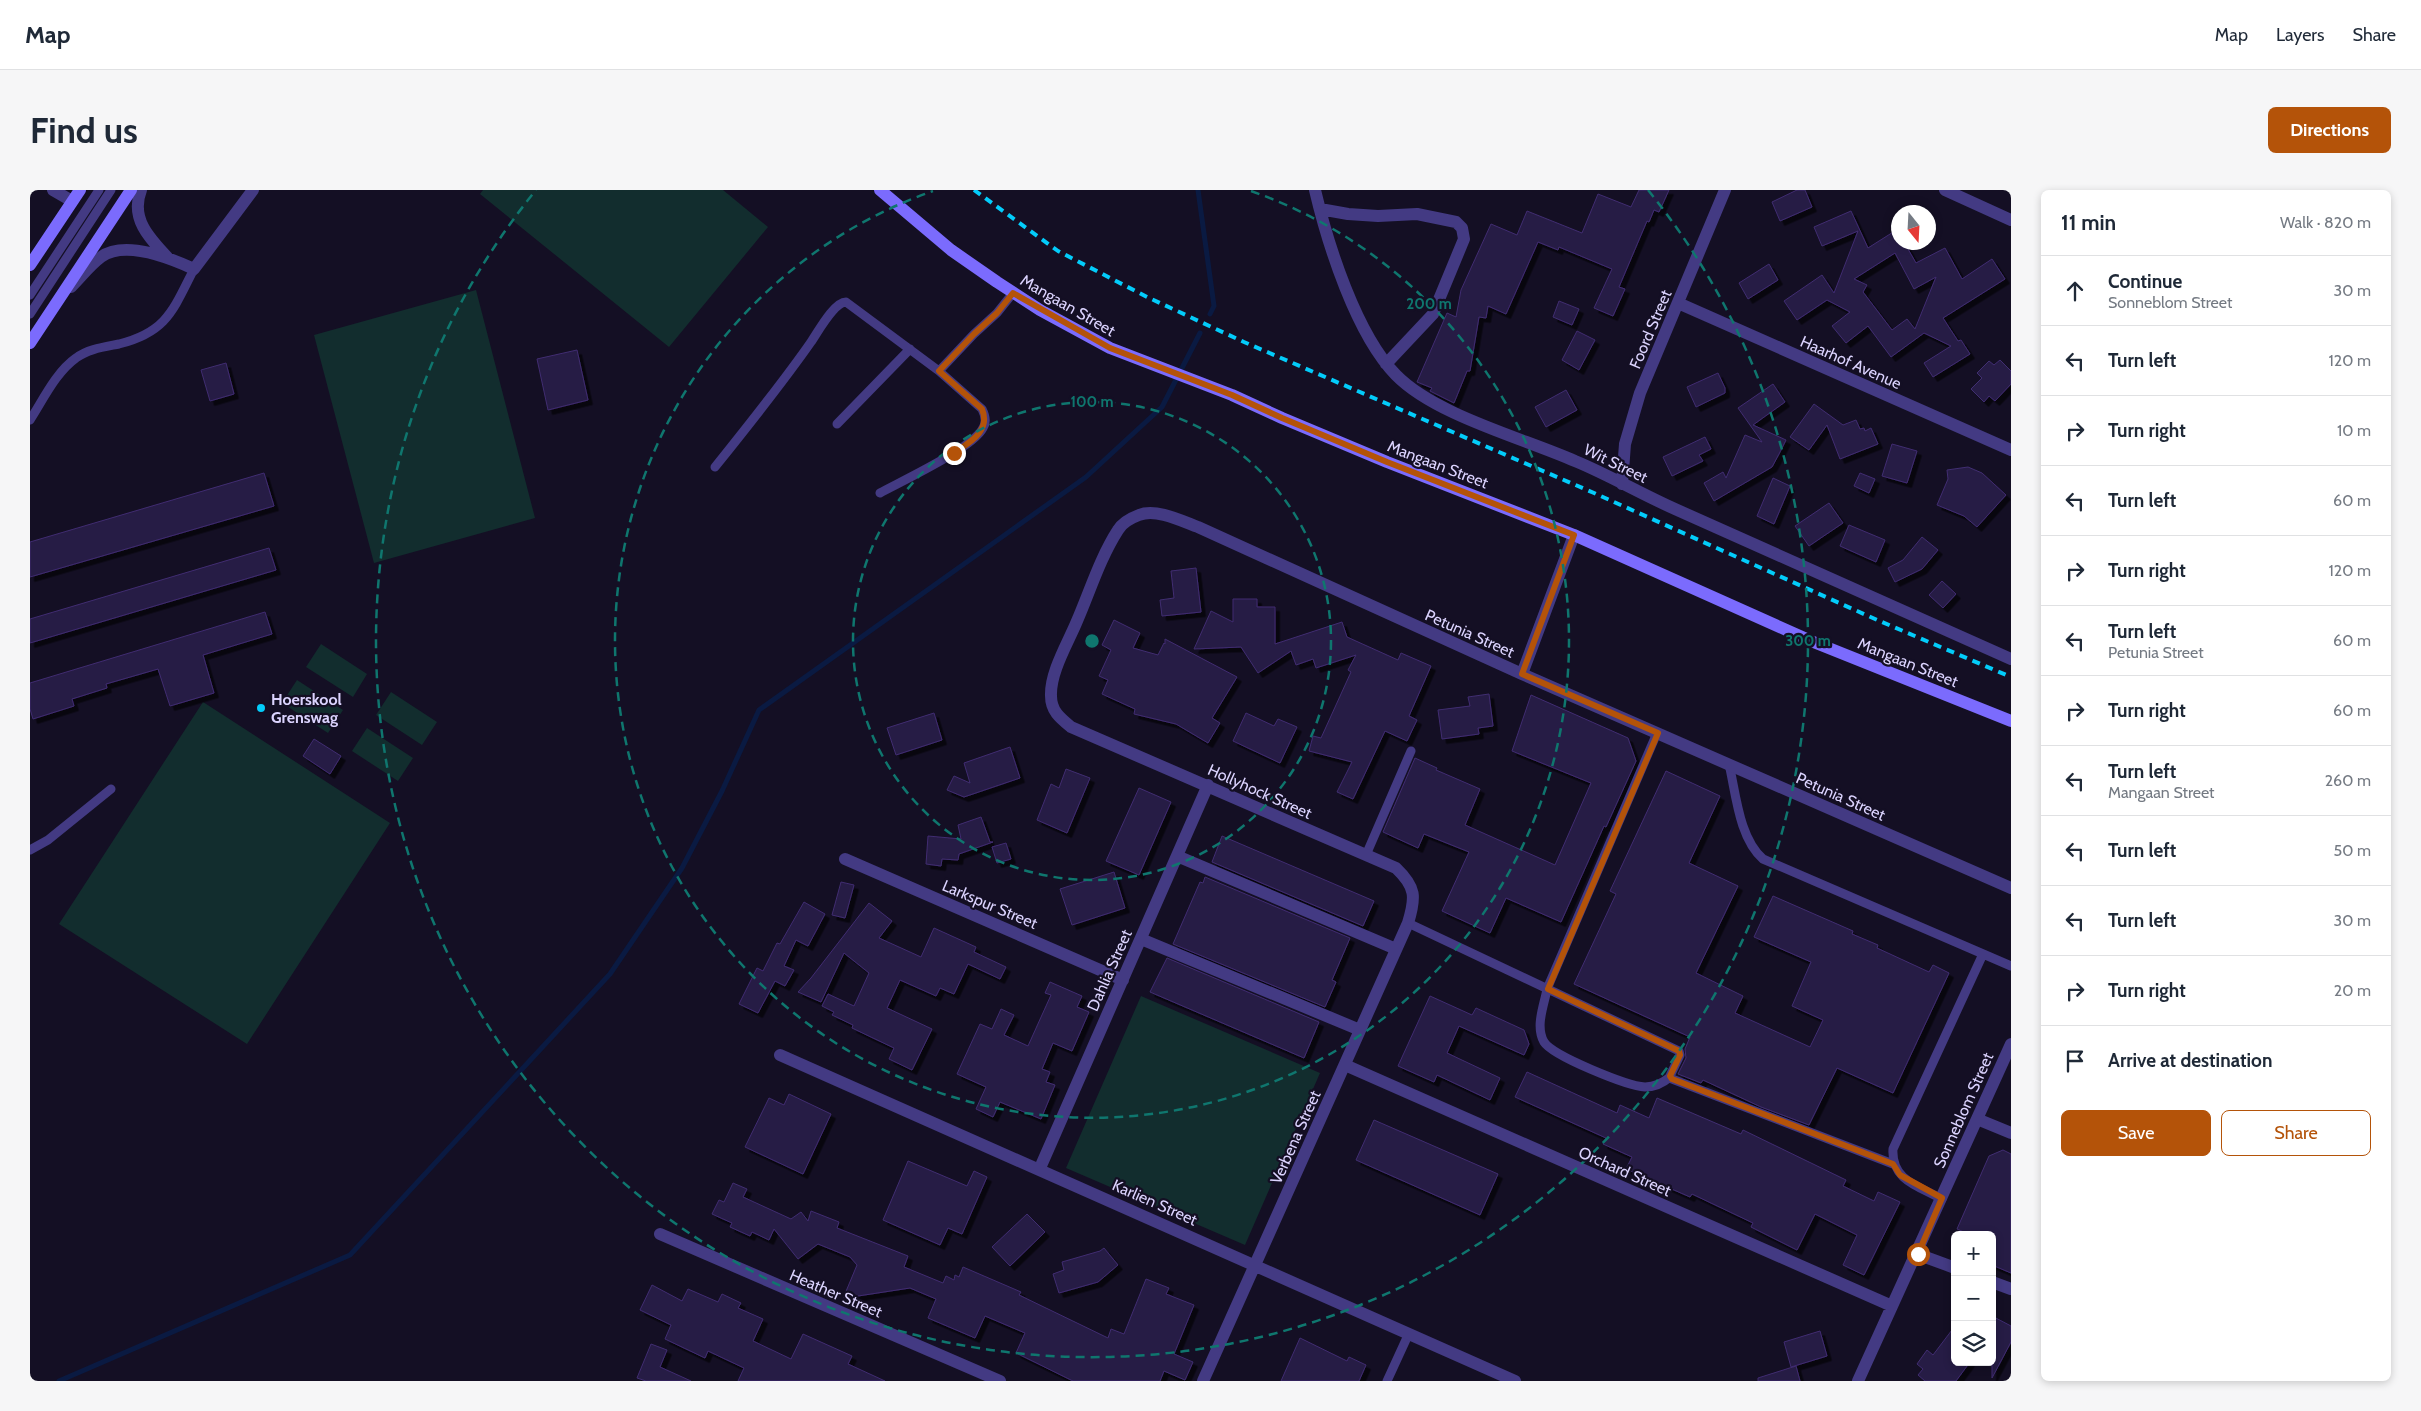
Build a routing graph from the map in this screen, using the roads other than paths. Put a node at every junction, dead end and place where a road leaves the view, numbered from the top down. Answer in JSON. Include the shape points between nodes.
{"nodes":[{"id":1,"x":54,"y":190,"type":"edge"},
{"id":2,"x":80,"y":190,"type":"edge"},
{"id":3,"x":99,"y":190,"type":"edge"},
{"id":4,"x":111,"y":190,"type":"edge"},
{"id":5,"x":131,"y":190,"type":"edge"},
{"id":6,"x":141,"y":190,"type":"edge"},
{"id":7,"x":253,"y":190,"type":"edge"},
{"id":8,"x":880,"y":190,"type":"edge"},
{"id":9,"x":1315,"y":190,"type":"edge"},
{"id":10,"x":1726,"y":190,"type":"edge"},
{"id":11,"x":1945,"y":190,"type":"edge"},
{"id":12,"x":72,"y":201,"type":"junction"},
{"id":13,"x":1320,"y":209,"type":"junction"},
{"id":14,"x":2011,"y":220,"type":"edge"},
{"id":15,"x":167,"y":257,"type":"junction"},
{"id":16,"x":30,"y":265,"type":"edge"},
{"id":17,"x":194,"y":269,"type":"junction"},
{"id":18,"x":1013,"y":293,"type":"junction"},
{"id":19,"x":63,"y":294,"type":"junction"},
{"id":20,"x":30,"y":295,"type":"edge"},
{"id":21,"x":1678,"y":303,"type":"junction"},
{"id":22,"x":30,"y":314,"type":"edge"},
{"id":23,"x":30,"y":343,"type":"edge"},
{"id":24,"x":910,"y":349,"type":"junction"},
{"id":25,"x":1386,"y":364,"type":"junction"},
{"id":26,"x":939,"y":371,"type":"junction"},
{"id":27,"x":30,"y":420,"type":"edge"},
{"id":28,"x":837,"y":424,"type":"dead end"},
{"id":29,"x":2011,"y":450,"type":"edge"},
{"id":30,"x":715,"y":467,"type":"dead end"},
{"id":31,"x":1622,"y":484,"type":"junction"},
{"id":32,"x":880,"y":493,"type":"dead end"},
{"id":33,"x":1574,"y":535,"type":"junction"},
{"id":34,"x":2011,"y":659,"type":"edge"},
{"id":35,"x":1522,"y":674,"type":"junction"},
{"id":36,"x":2011,"y":721,"type":"edge"},
{"id":37,"x":1071,"y":727,"type":"joint"},
{"id":38,"x":1658,"y":733,"type":"junction"},
{"id":39,"x":1411,"y":751,"type":"dead end"},
{"id":40,"x":1728,"y":764,"type":"junction"},
{"id":41,"x":1208,"y":785,"type":"junction"},
{"id":42,"x":111,"y":789,"type":"dead end"},
{"id":43,"x":30,"y":850,"type":"edge"},
{"id":44,"x":1366,"y":855,"type":"junction"},
{"id":45,"x":1177,"y":856,"type":"junction"},
{"id":46,"x":845,"y":859,"type":"dead end"},
{"id":47,"x":2011,"y":888,"type":"edge"},
{"id":48,"x":1414,"y":905,"type":"joint"},
{"id":49,"x":1408,"y":923,"type":"junction"},
{"id":50,"x":1141,"y":939,"type":"junction"},
{"id":51,"x":1396,"y":949,"type":"junction"},
{"id":52,"x":1982,"y":954,"type":"junction"},
{"id":53,"x":2011,"y":966,"type":"edge"},
{"id":54,"x":1123,"y":980,"type":"junction"},
{"id":55,"x":1548,"y":989,"type":"junction"},
{"id":56,"x":1360,"y":1030,"type":"junction"},
{"id":57,"x":2011,"y":1044,"type":"edge"},
{"id":58,"x":780,"y":1055,"type":"dead end"},
{"id":59,"x":1345,"y":1065,"type":"junction"},
{"id":60,"x":1670,"y":1077,"type":"junction"},
{"id":61,"x":1977,"y":1119,"type":"junction"},
{"id":62,"x":2011,"y":1133,"type":"edge"},
{"id":63,"x":1893,"y":1164,"type":"junction"},
{"id":64,"x":1040,"y":1168,"type":"junction"},
{"id":65,"x":1942,"y":1198,"type":"junction"},
{"id":66,"x":660,"y":1234,"type":"dead end"},
{"id":67,"x":1918,"y":1254,"type":"junction"},
{"id":68,"x":1254,"y":1264,"type":"junction"},
{"id":69,"x":1951,"y":1266,"type":"edge"},
{"id":70,"x":1996,"y":1283,"type":"edge"},
{"id":71,"x":2011,"y":1289,"type":"edge"},
{"id":72,"x":1892,"y":1306,"type":"junction"},
{"id":73,"x":1409,"y":1334,"type":"junction"},
{"id":74,"x":1000,"y":1381,"type":"edge"},
{"id":75,"x":1203,"y":1381,"type":"edge"},
{"id":76,"x":1387,"y":1381,"type":"edge"},
{"id":77,"x":1515,"y":1381,"type":"edge"},
{"id":78,"x":1858,"y":1381,"type":"edge"}],
"edges":[{"from":1,"to":12,"type":"street"},
{"from":2,"to":12,"type":"street"},
{"from":3,"to":20,"type":"lane"},
{"from":4,"to":22,"type":"lane"},
{"from":5,"to":19,"type":"street"},
{"from":6,"to":15,"type":"street","via":[[137,211],[142,226]]},
{"from":7,"to":17,"type":"street"},
{"from":8,"to":18,"type":"street","name":"Mangaan Street","via":[[951,250]]},
{"from":9,"to":13,"type":"street","name":"Wit Street"},
{"from":10,"to":21,"type":"street","name":"Foord Street"},
{"from":11,"to":14,"type":"street"},
{"from":12,"to":16,"type":"street"},
{"from":13,"to":25,"type":"street","name":"Wit Street","via":[[1351,303]]},
{"from":13,"to":25,"type":"street","via":[[1378,216],[1417,214],[1456,222],[1462,228],[1464,239],[1433,314]]},
{"from":15,"to":17,"type":"street"},
{"from":15,"to":19,"type":"street","via":[[129,250],[114,251],[98,260]]},
{"from":17,"to":27,"type":"lane","via":[[162,326],[148,334],[88,351],[76,358],[64,368]]},
{"from":18,"to":26,"type":"lane"},
{"from":18,"to":33,"type":"street","name":"Mangaan Street","via":[[1110,348]]},
{"from":19,"to":23,"type":"street"},
{"from":21,"to":29,"type":"street","name":"Haarhof Avenue"},
{"from":21,"to":31,"type":"street","name":"Foord Street","via":[[1640,393],[1625,444]]},
{"from":24,"to":26,"type":"lane"},
{"from":24,"to":28,"type":"lane"},
{"from":24,"to":30,"type":"lane","via":[[850,303],[842,302]]},
{"from":25,"to":31,"type":"street","name":"Wit Street","via":[[1407,385],[1452,411],[1574,460]]},
{"from":26,"to":32,"type":"lane","via":[[982,409],[984,428],[954,453]]},
{"from":31,"to":34,"type":"street","name":"Wit Street"},
{"from":33,"to":35,"type":"street"},
{"from":33,"to":36,"type":"street","name":"Mangaan Street","via":[[1812,641]]},
{"from":35,"to":37,"type":"street","name":"Petunia Street","via":[[1198,527],[1173,518],[1141,514],[1119,528],[1106,551],[1056,672],[1051,688],[1053,708]]},
{"from":35,"to":38,"type":"street","name":"Petunia Street"},
{"from":37,"to":41,"type":"street","name":"Hollyhock Street"},
{"from":38,"to":40,"type":"street","name":"Petunia Street"},
{"from":38,"to":55,"type":"lane"},
{"from":39,"to":44,"type":"lane"},
{"from":40,"to":47,"type":"street","name":"Petunia Street"},
{"from":40,"to":52,"type":"lane","via":[[1746,832],[1756,853],[1764,859]]},
{"from":41,"to":44,"type":"street","name":"Hollyhock Street"},
{"from":41,"to":45,"type":"street","name":"Dahlia Street"},
{"from":42,"to":43,"type":"lane","via":[[48,840]]},
{"from":44,"to":48,"type":"street","name":"Hollyhock Street","via":[[1396,868],[1408,879]]},
{"from":45,"to":50,"type":"street","name":"Dahlia Street"},
{"from":45,"to":51,"type":"street"},
{"from":46,"to":54,"type":"street","name":"Larkspur Street"},
{"from":48,"to":49,"type":"street","name":"Verbena Street"},
{"from":49,"to":51,"type":"street","name":"Verbena Street"},
{"from":49,"to":55,"type":"lane"},
{"from":50,"to":54,"type":"street","name":"Dahlia Street"},
{"from":50,"to":56,"type":"street"},
{"from":51,"to":56,"type":"street","name":"Verbena Street"},
{"from":52,"to":53,"type":"lane"},
{"from":52,"to":63,"type":"lane","via":[[1892,1149]]},
{"from":54,"to":64,"type":"street","name":"Dahlia Street"},
{"from":55,"to":60,"type":"lane","via":[[1679,1051]]},
{"from":55,"to":60,"type":"lane","via":[[1539,1028],[1544,1042],[1556,1054],[1625,1083],[1645,1087],[1662,1083]]},
{"from":56,"to":59,"type":"street","name":"Verbena Street"},
{"from":57,"to":61,"type":"street","name":"Sonneblom Street"},
{"from":58,"to":64,"type":"street","name":"Karlien Street"},
{"from":59,"to":68,"type":"street","name":"Verbena Street"},
{"from":59,"to":72,"type":"street","name":"Orchard Street"},
{"from":60,"to":63,"type":"lane"},
{"from":61,"to":62,"type":"street"},
{"from":61,"to":65,"type":"street","name":"Sonneblom Street"},
{"from":63,"to":65,"type":"lane","via":[[1900,1175]]},
{"from":64,"to":68,"type":"street","name":"Karlien Street"},
{"from":65,"to":67,"type":"street","name":"Sonneblom Street"},
{"from":66,"to":74,"type":"street","name":"Heather Street"},
{"from":67,"to":69,"type":"street"},
{"from":67,"to":72,"type":"street","name":"Sonneblom Street"},
{"from":68,"to":73,"type":"street","name":"Karlien Street"},
{"from":68,"to":75,"type":"street","name":"Verbena Street"},
{"from":70,"to":71,"type":"street"},
{"from":72,"to":78,"type":"street","name":"Sonneblom Street"},
{"from":73,"to":76,"type":"lane"},
{"from":73,"to":77,"type":"street","name":"Karlien Street"}]}
